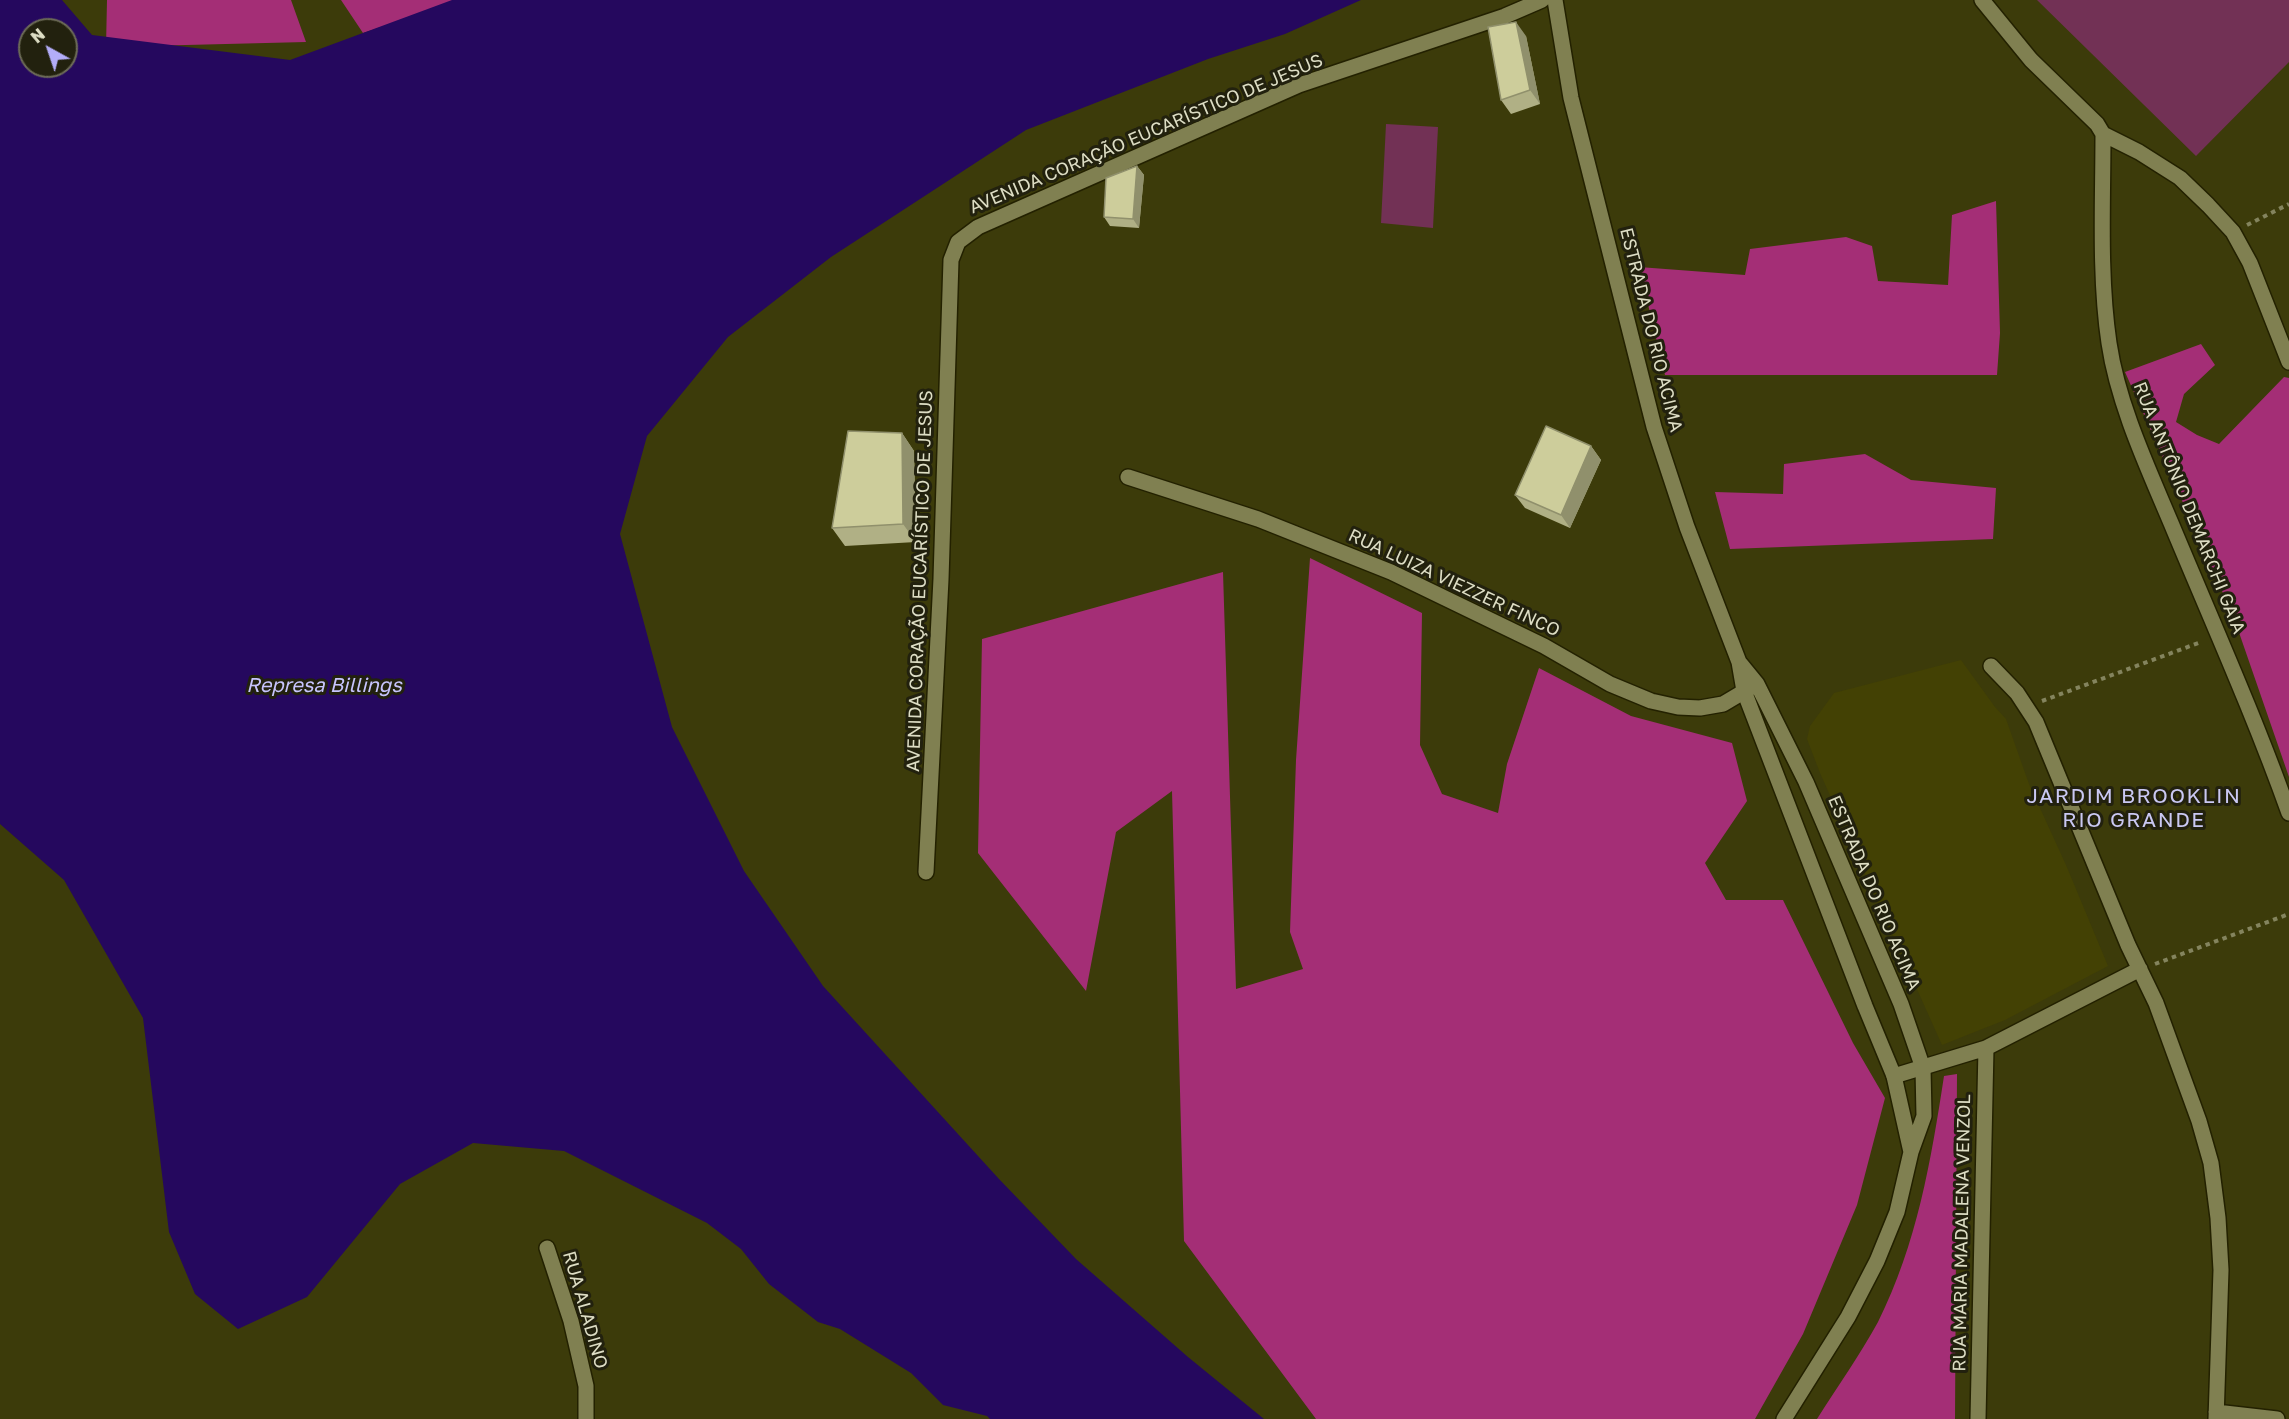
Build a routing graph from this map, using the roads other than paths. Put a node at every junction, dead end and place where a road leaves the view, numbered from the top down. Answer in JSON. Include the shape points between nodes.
{"nodes":[{"id":1,"x":1542,"y":0,"type":"edge"},
{"id":2,"x":1555,"y":0,"type":"edge"},
{"id":3,"x":1982,"y":0,"type":"edge"},
{"id":4,"x":2103,"y":134,"type":"junction"},
{"id":5,"x":2289,"y":362,"type":"edge"},
{"id":6,"x":1128,"y":477,"type":"dead end"},
{"id":7,"x":1991,"y":666,"type":"dead end"},
{"id":8,"x":1750,"y":688,"type":"junction"},
{"id":9,"x":2289,"y":813,"type":"edge"},
{"id":10,"x":926,"y":872,"type":"dead end"},
{"id":11,"x":2140,"y":969,"type":"junction"},
{"id":12,"x":1986,"y":1048,"type":"junction"},
{"id":13,"x":1923,"y":1068,"type":"junction"},
{"id":14,"x":1894,"y":1076,"type":"junction"},
{"id":15,"x":1911,"y":1152,"type":"junction"},
{"id":16,"x":547,"y":1248,"type":"dead end"},
{"id":17,"x":2216,"y":1416,"type":"edge"},
{"id":18,"x":586,"y":1419,"type":"edge"},
{"id":19,"x":1784,"y":1419,"type":"edge"},
{"id":20,"x":1978,"y":1419,"type":"edge"},
{"id":21,"x":2277,"y":1419,"type":"edge"}],
"edges":[{"from":1,"to":10,"type":"street","name":"AVENIDA CORAÇÃO EUCARÍSTICO DE JESUS","via":[[1299,85],[978,226],[958,242],[951,260],[941,579]]},
{"from":2,"to":8,"type":"street","name":"ESTRADA DO RIO ACIMA","via":[[1571,98],[1654,427],[1687,527]]},
{"from":3,"to":4,"type":"street","via":[[2031,60]]},
{"from":4,"to":5,"type":"street","via":[[2180,178],[2233,232],[2250,263]]},
{"from":4,"to":9,"type":"street","name":"RUA ANTÔNIO DEMARCHI GAIA","via":[[2104,298],[2118,382],[2161,499]]},
{"from":6,"to":8,"type":"street","name":"RUA LUIZA VIEZZER FINCO","via":[[1258,519],[1391,572],[1640,697],[1677,707],[1700,708],[1723,704]]},
{"from":7,"to":11,"type":"street","via":[[2027,706]]},
{"from":8,"to":13,"type":"street","name":"ESTRADA DO RIO ACIMA","via":[[1806,782]]},
{"from":8,"to":14,"type":"street","name":"ESTRADA DO RIO ACIMA"},
{"from":11,"to":12,"type":"street"},
{"from":11,"to":17,"type":"street","via":[[2175,1054],[2211,1163],[2221,1270]]},
{"from":12,"to":13,"type":"street"},
{"from":12,"to":20,"type":"street","name":"RUA MARIA MADALENA VENZOL"},
{"from":13,"to":14,"type":"street"},
{"from":13,"to":15,"type":"street","name":"ESTRADA DO RIO ACIMA","via":[[1924,1116]]},
{"from":14,"to":15,"type":"street","name":"ESTRADA DO RIO ACIMA"},
{"from":15,"to":19,"type":"street","name":"ESTRADA DO RIO ACIMA","via":[[1897,1212],[1877,1261],[1848,1317]]},
{"from":16,"to":18,"type":"street","name":"RUA ALADINO","via":[[572,1321],[586,1386]]},
{"from":17,"to":21,"type":"street"}]}
